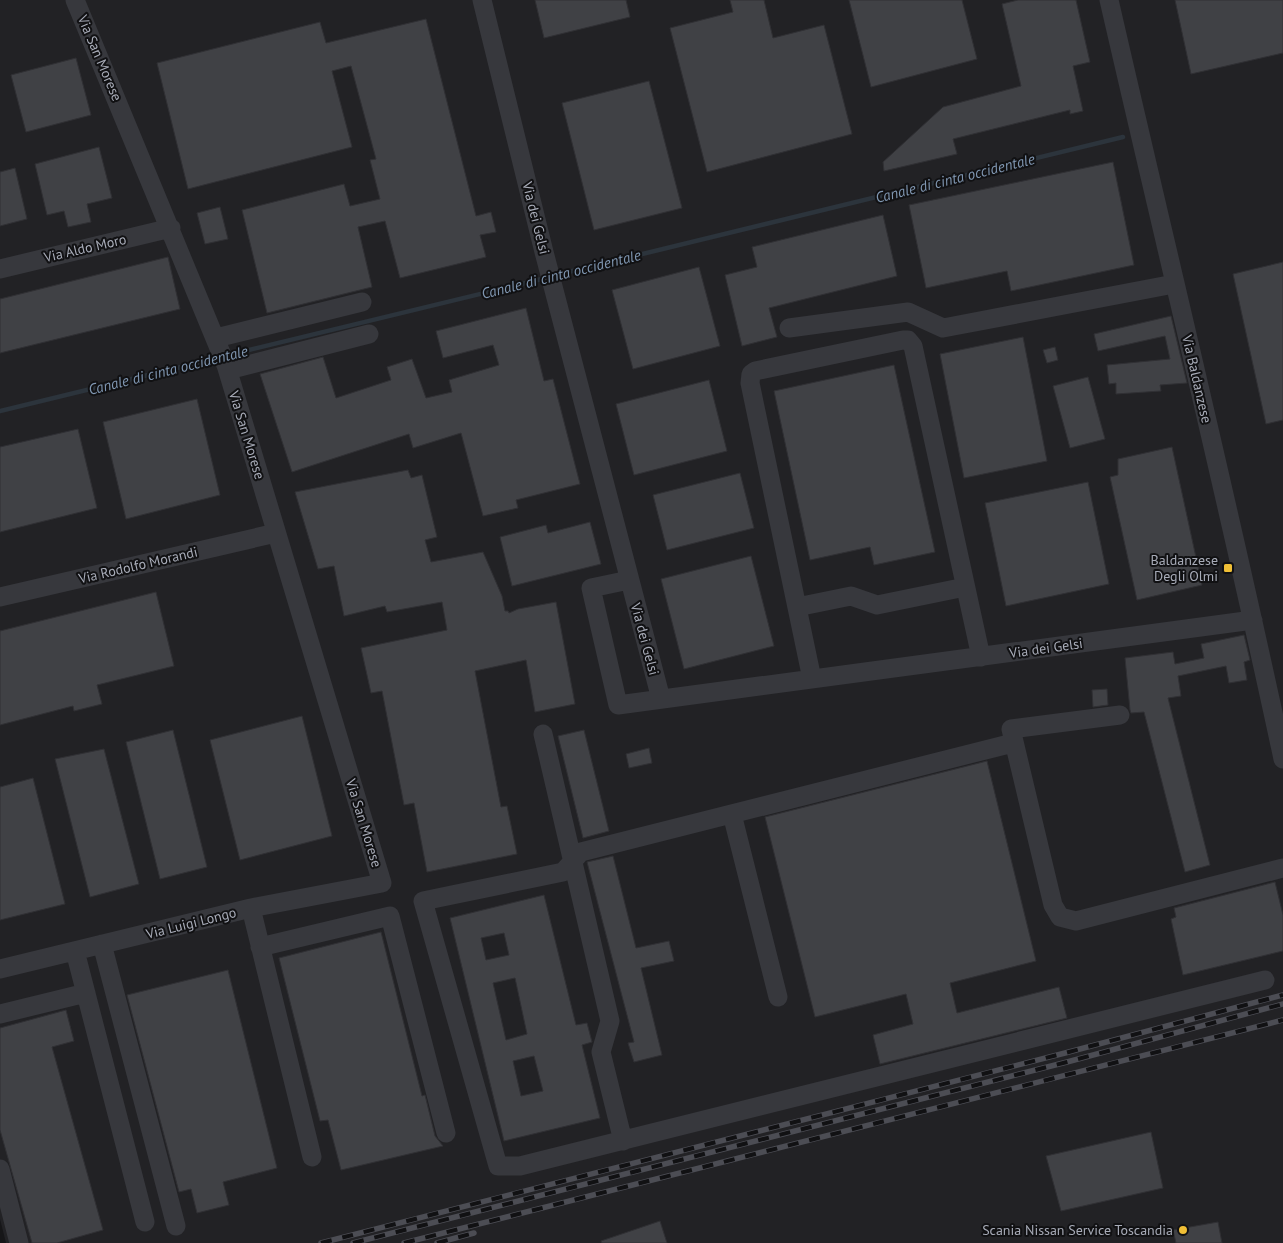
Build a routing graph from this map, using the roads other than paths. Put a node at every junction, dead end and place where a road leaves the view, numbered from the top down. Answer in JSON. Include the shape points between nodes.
{"nodes":[{"id":1,"x":75,"y":0,"type":"edge"},
{"id":2,"x":482,"y":0,"type":"edge"},
{"id":3,"x":1109,"y":0,"type":"edge"},
{"id":4,"x":171,"y":228,"type":"junction"},
{"id":5,"x":0,"y":269,"type":"edge"},
{"id":6,"x":1174,"y":284,"type":"junction"},
{"id":7,"x":362,"y":302,"type":"dead end"},
{"id":8,"x":789,"y":328,"type":"dead end"},
{"id":9,"x":368,"y":334,"type":"dead end"},
{"id":10,"x":216,"y":339,"type":"junction"},
{"id":11,"x":227,"y":368,"type":"junction"},
{"id":12,"x":276,"y":533,"type":"junction"},
{"id":13,"x":629,"y":580,"type":"junction"},
{"id":14,"x":965,"y":587,"type":"junction"},
{"id":15,"x":0,"y":597,"type":"edge"},
{"id":16,"x":796,"y":607,"type":"junction"},
{"id":17,"x":1253,"y":620,"type":"junction"},
{"id":18,"x":981,"y":657,"type":"junction"},
{"id":19,"x":812,"y":679,"type":"junction"},
{"id":20,"x":661,"y":699,"type":"junction"},
{"id":21,"x":1120,"y":715,"type":"dead end"},
{"id":22,"x":543,"y":734,"type":"dead end"},
{"id":23,"x":1013,"y":743,"type":"junction"},
{"id":24,"x":1283,"y":759,"type":"edge"},
{"id":25,"x":732,"y":814,"type":"junction"},
{"id":26,"x":573,"y":862,"type":"junction"},
{"id":27,"x":1283,"y":868,"type":"edge"},
{"id":28,"x":382,"y":883,"type":"joint"},
{"id":29,"x":251,"y":908,"type":"junction"},
{"id":30,"x":102,"y":944,"type":"junction"},
{"id":31,"x":260,"y":947,"type":"junction"},
{"id":32,"x":75,"y":951,"type":"junction"},
{"id":33,"x":0,"y":969,"type":"edge"},
{"id":34,"x":1265,"y":980,"type":"dead end"},
{"id":35,"x":86,"y":993,"type":"junction"},
{"id":36,"x":778,"y":997,"type":"dead end"},
{"id":37,"x":0,"y":1014,"type":"edge"},
{"id":38,"x":446,"y":1133,"type":"dead end"},
{"id":39,"x":623,"y":1141,"type":"junction"},
{"id":40,"x":312,"y":1156,"type":"dead end"},
{"id":41,"x":0,"y":1169,"type":"edge"},
{"id":42,"x":145,"y":1222,"type":"dead end"},
{"id":43,"x":176,"y":1226,"type":"dead end"},
{"id":44,"x":19,"y":1243,"type":"edge"}],
"edges":[{"from":1,"to":4,"type":"street","name":"Via San Morese"},
{"from":2,"to":13,"type":"street","name":"Via dei Gelsi"},
{"from":3,"to":6,"type":"street","name":"Via Baldanzese"},
{"from":4,"to":5,"type":"street","name":"Via Aldo Moro"},
{"from":4,"to":10,"type":"street","name":"Via San Morese"},
{"from":6,"to":8,"type":"street","via":[[943,328],[908,312]]},
{"from":6,"to":17,"type":"street","name":"Via Baldanzese"},
{"from":7,"to":10,"type":"street"},
{"from":9,"to":11,"type":"street"},
{"from":10,"to":11,"type":"street","name":"Via San Morese"},
{"from":11,"to":12,"type":"street","name":"Via San Morese"},
{"from":12,"to":15,"type":"street","name":"Via Rodolfo Morandi"},
{"from":12,"to":28,"type":"street","name":"Via San Morese"},
{"from":13,"to":20,"type":"street","name":"Via dei Gelsi"},
{"from":13,"to":20,"type":"street","via":[[591,588],[618,705]]},
{"from":14,"to":16,"type":"street","via":[[877,604],[851,596]]},
{"from":14,"to":16,"type":"street","via":[[913,346],[908,340],[903,340],[752,374],[750,384]]},
{"from":14,"to":18,"type":"street"},
{"from":16,"to":19,"type":"street"},
{"from":17,"to":18,"type":"street","name":"Via dei Gelsi"},
{"from":17,"to":24,"type":"street","name":"Via Baldanzese"},
{"from":18,"to":19,"type":"street","name":"Via dei Gelsi"},
{"from":19,"to":20,"type":"street","name":"Via dei Gelsi"},
{"from":21,"to":23,"type":"street","via":[[1011,729]]},
{"from":22,"to":26,"type":"street"},
{"from":23,"to":25,"type":"street"},
{"from":23,"to":27,"type":"street","via":[[1053,905],[1060,917],[1076,921]]},
{"from":25,"to":26,"type":"street","via":[[581,852]]},
{"from":25,"to":36,"type":"street"},
{"from":26,"to":39,"type":"street","via":[[610,1020],[601,1052]]},
{"from":26,"to":39,"type":"street","via":[[563,872],[424,901],[498,1166],[520,1166]]},
{"from":28,"to":29,"type":"street","name":"Via Luigi Longo"},
{"from":29,"to":30,"type":"street","name":"Via Luigi Longo"},
{"from":29,"to":31,"type":"street"},
{"from":30,"to":32,"type":"street","name":"Via Luigi Longo"},
{"from":30,"to":43,"type":"street"},
{"from":31,"to":38,"type":"street","via":[[390,916]]},
{"from":31,"to":40,"type":"street"},
{"from":32,"to":33,"type":"street","name":"Via Luigi Longo"},
{"from":32,"to":35,"type":"street"},
{"from":34,"to":39,"type":"street"},
{"from":35,"to":37,"type":"street"},
{"from":35,"to":42,"type":"street"},
{"from":41,"to":44,"type":"street"}]}
